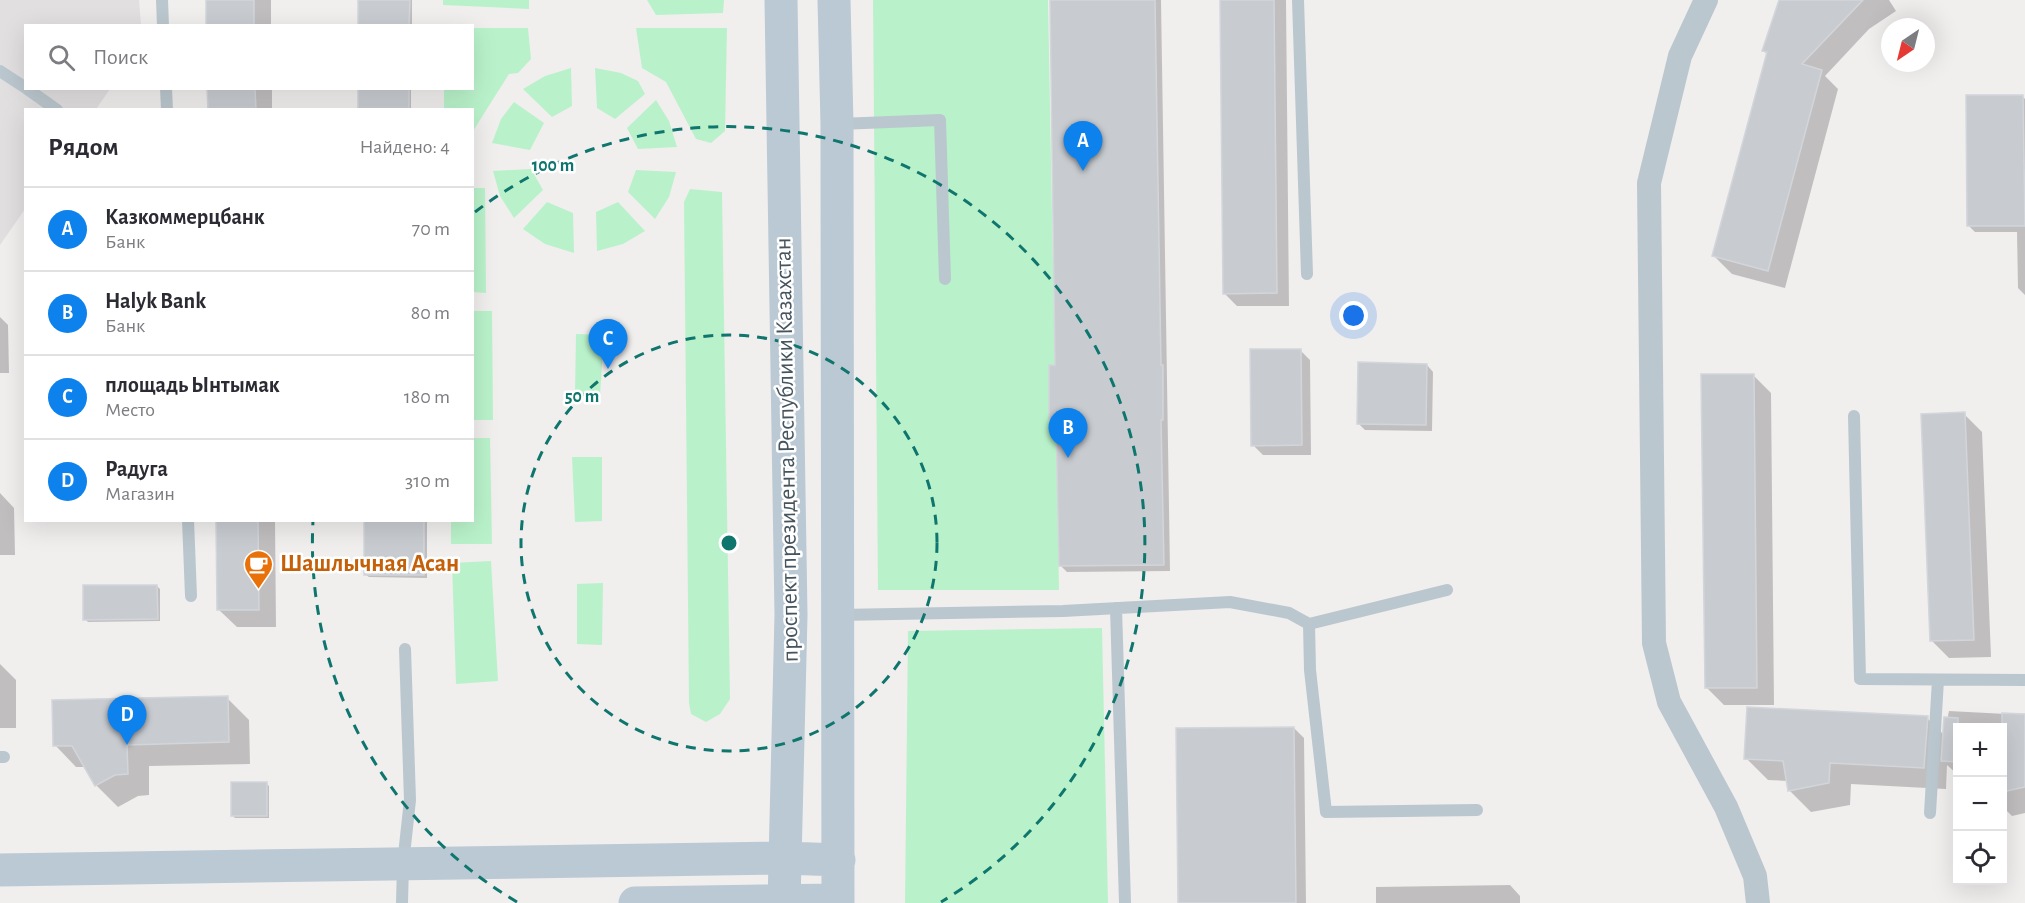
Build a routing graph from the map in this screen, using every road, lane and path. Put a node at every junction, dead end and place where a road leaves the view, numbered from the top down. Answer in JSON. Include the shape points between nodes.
{"nodes":[{"id":1,"x":162,"y":0,"type":"edge"},
{"id":2,"x":781,"y":0,"type":"edge"},
{"id":3,"x":834,"y":0,"type":"edge"},
{"id":4,"x":1298,"y":0,"type":"edge"},
{"id":5,"x":1706,"y":0,"type":"edge"},
{"id":6,"x":163,"y":24,"type":"edge"},
{"id":7,"x":0,"y":71,"type":"edge"},
{"id":8,"x":24,"y":87,"type":"edge"},
{"id":9,"x":29,"y":90,"type":"edge"},
{"id":10,"x":166,"y":90,"type":"edge"},
{"id":11,"x":54,"y":108,"type":"edge"},
{"id":12,"x":167,"y":108,"type":"edge"},
{"id":13,"x":837,"y":124,"type":"junction"},
{"id":14,"x":1307,"y":274,"type":"dead end"},
{"id":15,"x":945,"y":279,"type":"dead end"},
{"id":16,"x":1854,"y":416,"type":"dead end"},
{"id":17,"x":188,"y":522,"type":"edge"},
{"id":18,"x":1447,"y":590,"type":"dead end"},
{"id":19,"x":191,"y":596,"type":"dead end"},
{"id":20,"x":1116,"y":608,"type":"junction"},
{"id":21,"x":790,"y":615,"type":"junction"},
{"id":22,"x":838,"y":615,"type":"junction"},
{"id":23,"x":1309,"y":624,"type":"junction"},
{"id":24,"x":405,"y":649,"type":"dead end"},
{"id":25,"x":1938,"y":680,"type":"junction"},
{"id":26,"x":2025,"y":680,"type":"edge"},
{"id":27,"x":1477,"y":810,"type":"dead end"},
{"id":28,"x":1930,"y":813,"type":"dead end"},
{"id":29,"x":785,"y":858,"type":"junction"},
{"id":30,"x":839,"y":860,"type":"junction"},
{"id":31,"x":403,"y":864,"type":"junction"},
{"id":32,"x":0,"y":870,"type":"edge"},
{"id":33,"x":784,"y":901,"type":"edge"},
{"id":34,"x":838,"y":901,"type":"edge"},
{"id":35,"x":402,"y":903,"type":"edge"},
{"id":36,"x":635,"y":903,"type":"edge"},
{"id":37,"x":1125,"y":903,"type":"edge"},
{"id":38,"x":1758,"y":903,"type":"edge"}],
"edges":[{"from":1,"to":6,"type":"lane"},
{"from":2,"to":21,"type":"main road","name":"проспект президента Республики Казахстан"},
{"from":3,"to":13,"type":"main road"},
{"from":4,"to":14,"type":"lane"},
{"from":5,"to":38,"type":"street","via":[[1680,56],[1649,183],[1654,643],[1669,702],[1726,807],[1755,876]]},
{"from":7,"to":8,"type":"lane"},
{"from":9,"to":11,"type":"lane"},
{"from":10,"to":12,"type":"lane"},
{"from":13,"to":15,"type":"lane","via":[[940,120]]},
{"from":13,"to":22,"type":"main road"},
{"from":16,"to":25,"type":"lane","via":[[1860,679]]},
{"from":17,"to":19,"type":"lane"},
{"from":18,"to":23,"type":"lane"},
{"from":20,"to":22,"type":"lane"},
{"from":20,"to":23,"type":"lane","via":[[1230,602],[1289,613]]},
{"from":20,"to":37,"type":"lane"},
{"from":21,"to":22,"type":"main road"},
{"from":21,"to":29,"type":"main road","name":"проспект президента Республики Казахстан"},
{"from":22,"to":30,"type":"main road"},
{"from":23,"to":27,"type":"lane","via":[[1310,670],[1326,812]]},
{"from":24,"to":31,"type":"lane","via":[[410,800]]},
{"from":25,"to":26,"type":"lane"},
{"from":25,"to":28,"type":"lane"},
{"from":29,"to":30,"type":"main road"},
{"from":29,"to":31,"type":"main road"},
{"from":29,"to":33,"type":"main road","name":"проспект президента Республики Казахстан"},
{"from":30,"to":34,"type":"main road"},
{"from":31,"to":32,"type":"main road"},
{"from":31,"to":35,"type":"lane"},
{"from":33,"to":34,"type":"main road"},
{"from":33,"to":36,"type":"main road"}]}
